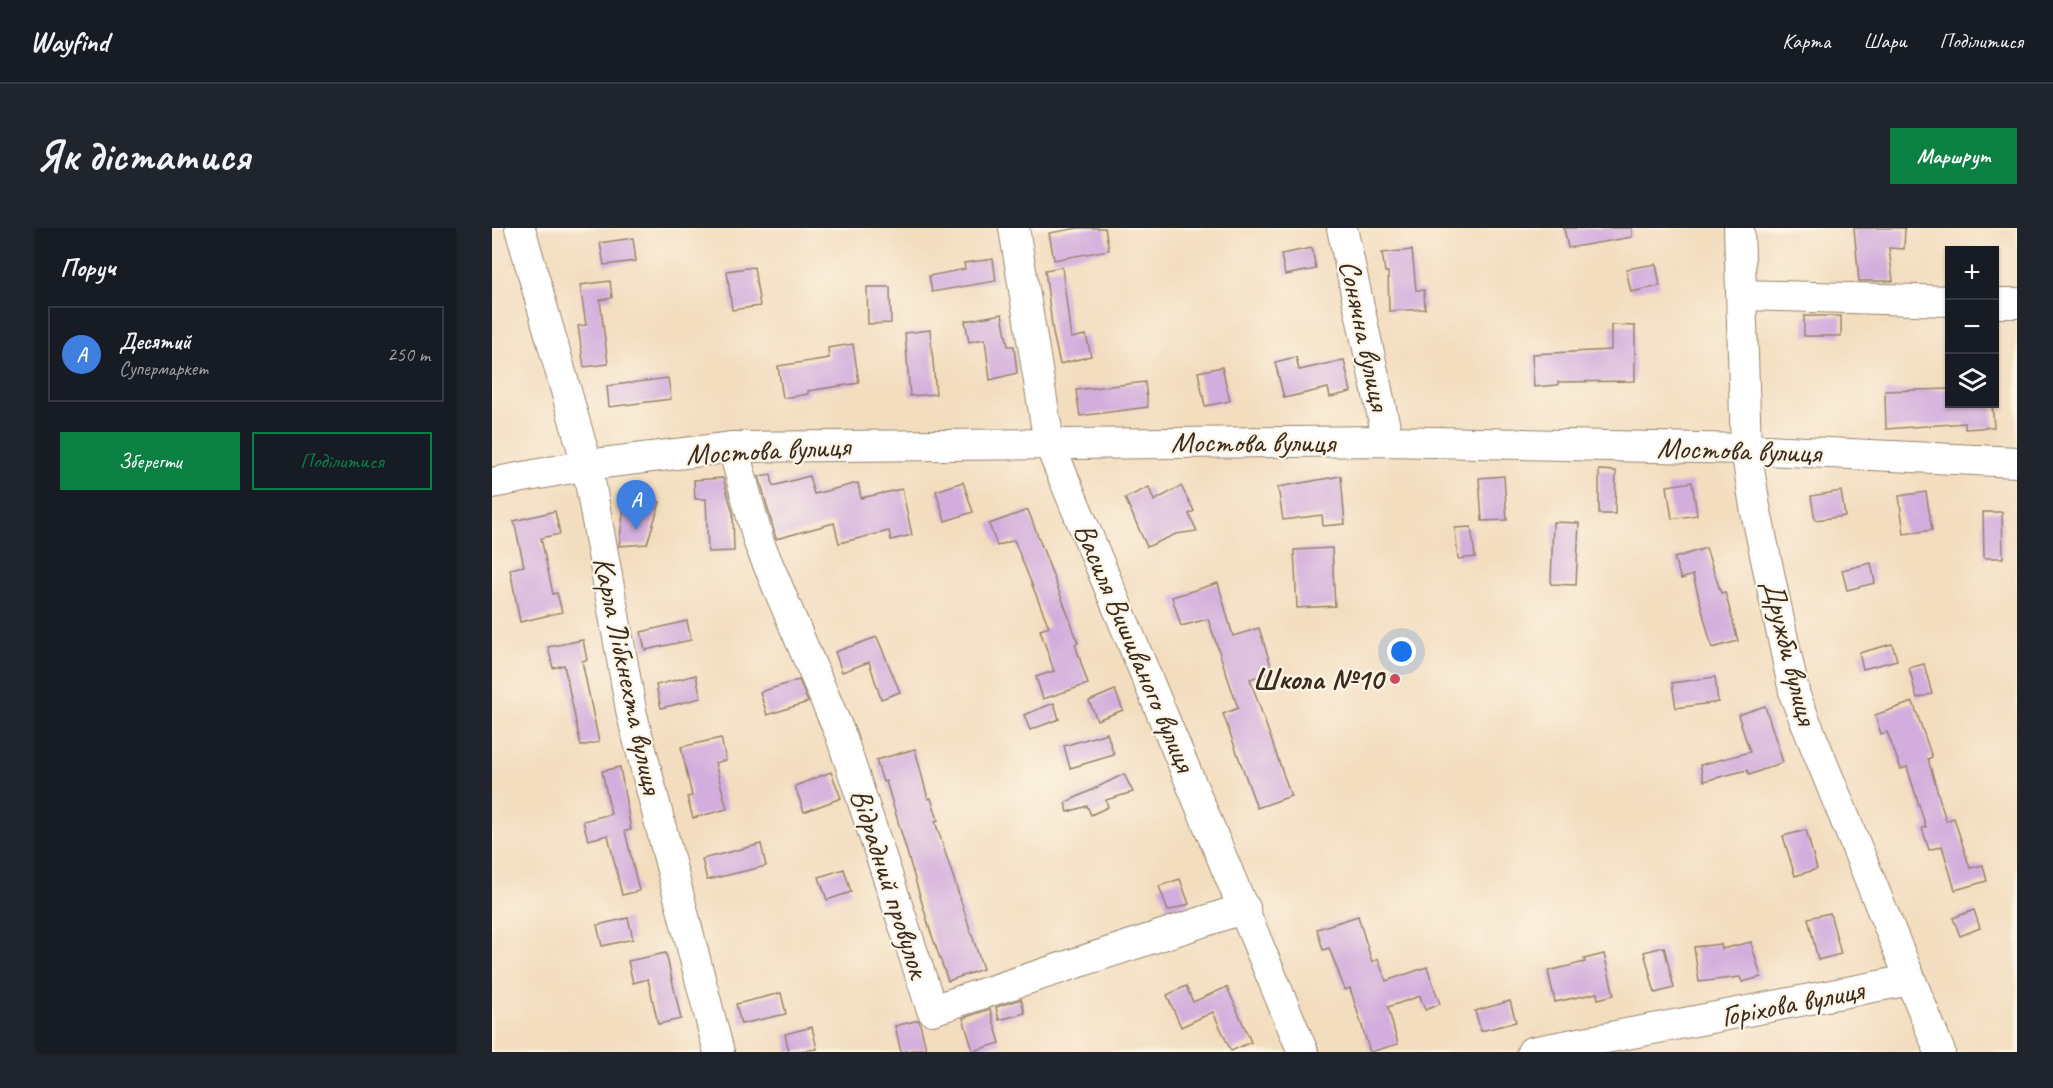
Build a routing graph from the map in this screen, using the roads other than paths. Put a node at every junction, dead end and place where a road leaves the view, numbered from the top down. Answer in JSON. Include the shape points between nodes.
{"nodes":[{"id":1,"x":520,"y":228,"type":"edge"},
{"id":2,"x":1014,"y":228,"type":"edge"},
{"id":3,"x":1342,"y":228,"type":"edge"},
{"id":4,"x":1739,"y":228,"type":"edge"},
{"id":5,"x":1742,"y":295,"type":"junction"},
{"id":6,"x":1945,"y":301,"type":"edge"},
{"id":7,"x":1999,"y":303,"type":"edge"},
{"id":8,"x":2017,"y":303,"type":"edge"},
{"id":9,"x":1388,"y":441,"type":"junction"},
{"id":10,"x":1049,"y":443,"type":"junction"},
{"id":11,"x":733,"y":447,"type":"junction"},
{"id":12,"x":1746,"y":449,"type":"junction"},
{"id":13,"x":2017,"y":462,"type":"edge"},
{"id":14,"x":587,"y":465,"type":"junction"},
{"id":15,"x":492,"y":483,"type":"edge"},
{"id":16,"x":1245,"y":908,"type":"junction"},
{"id":17,"x":1910,"y":980,"type":"junction"},
{"id":18,"x":719,"y":1052,"type":"edge"},
{"id":19,"x":1304,"y":1052,"type":"edge"},
{"id":20,"x":1532,"y":1052,"type":"edge"},
{"id":21,"x":1940,"y":1052,"type":"edge"}],
"edges":[{"from":1,"to":14,"type":"street","name":"Карла Лібкнехта вулиця"},
{"from":2,"to":10,"type":"street","name":"Василя Вишиваного вулиця"},
{"from":3,"to":9,"type":"street","name":"Сонячна вулиця"},
{"from":4,"to":5,"type":"street","name":"Дружби вулиця"},
{"from":5,"to":6,"type":"street"},
{"from":5,"to":12,"type":"street","name":"Дружби вулиця"},
{"from":7,"to":8,"type":"street"},
{"from":9,"to":10,"type":"street","name":"Мостова вулиця"},
{"from":9,"to":12,"type":"street","name":"Мостова вулиця"},
{"from":10,"to":11,"type":"street","name":"Мостова вулиця"},
{"from":10,"to":16,"type":"street","name":"Василя Вишиваного вулиця"},
{"from":11,"to":14,"type":"street","name":"Мостова вулиця"},
{"from":11,"to":16,"type":"street","name":"Відрадний провулок","via":[[759,543],[842,736],[932,1010]]},
{"from":12,"to":13,"type":"street","name":"Мостова вулиця"},
{"from":12,"to":17,"type":"street","name":"Дружби вулиця","via":[[1795,696]]},
{"from":14,"to":15,"type":"street","name":"Мостова вулиця"},
{"from":14,"to":18,"type":"street","name":"Карла Лібкнехта вулиця","via":[[632,715]]},
{"from":16,"to":19,"type":"street","name":"Василя Вишиваного вулиця"},
{"from":17,"to":20,"type":"street","name":"Горіхова вулиця"},
{"from":17,"to":21,"type":"street","name":"Дружби вулиця"}]}
